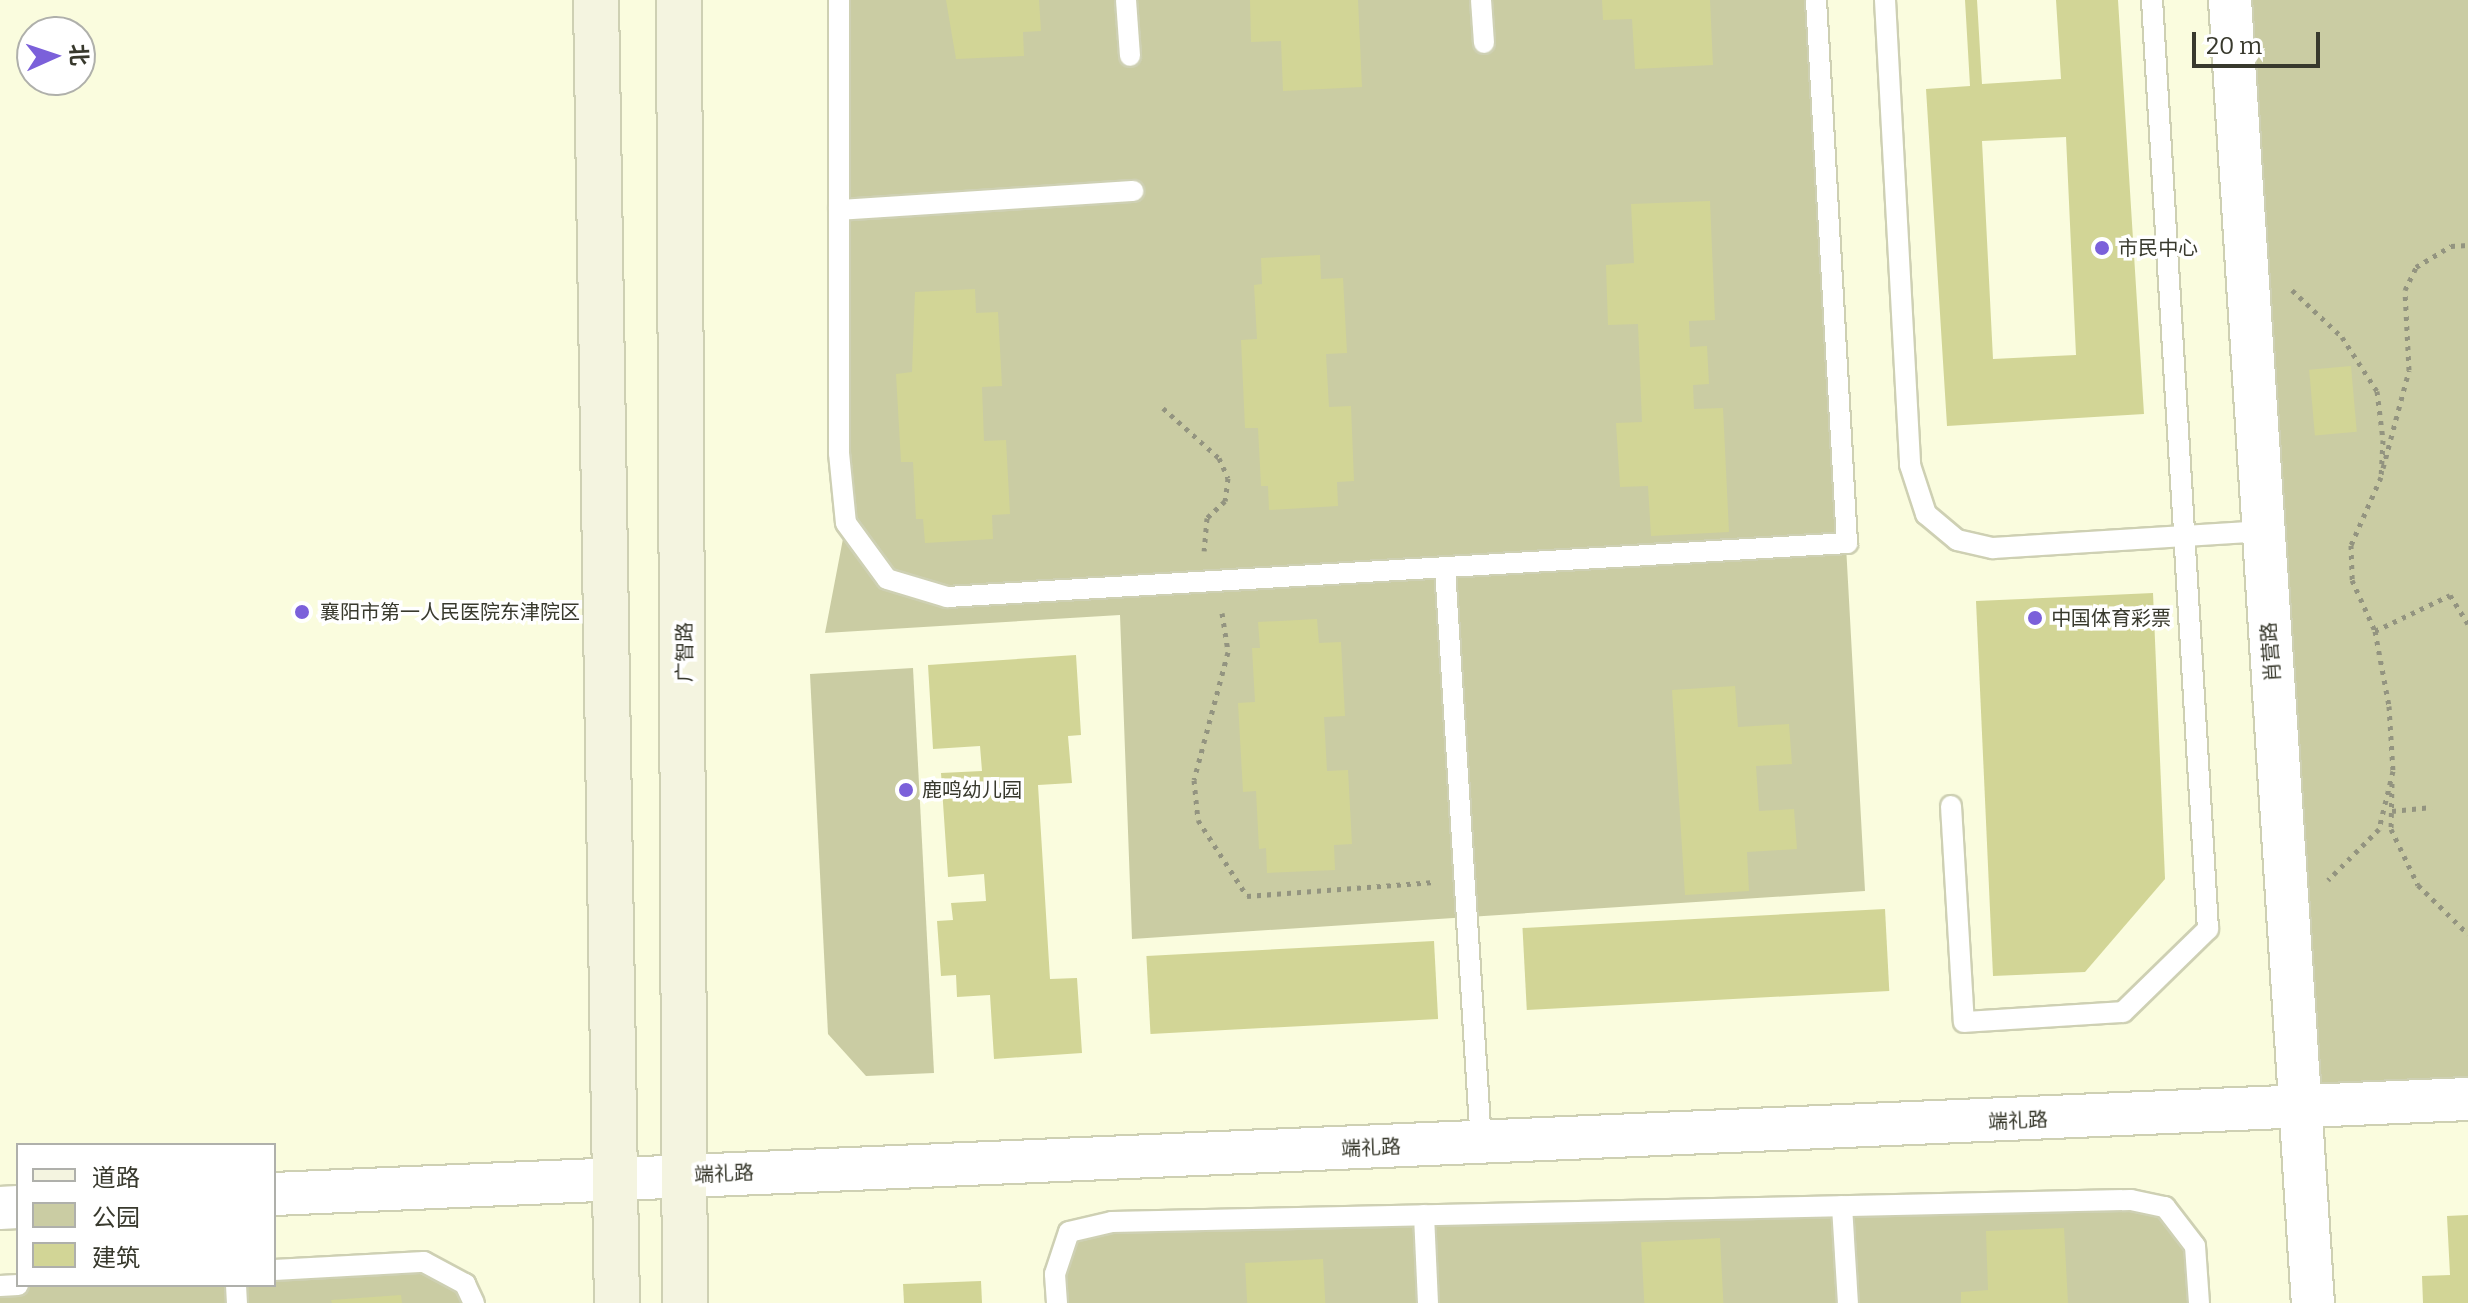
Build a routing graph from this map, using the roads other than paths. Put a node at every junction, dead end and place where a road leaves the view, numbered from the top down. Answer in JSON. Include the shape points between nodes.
{"nodes":[{"id":1,"x":596,"y":0,"type":"edge"},
{"id":2,"x":679,"y":0,"type":"edge"},
{"id":3,"x":839,"y":0,"type":"edge"},
{"id":4,"x":1126,"y":0,"type":"edge"},
{"id":5,"x":1481,"y":0,"type":"edge"},
{"id":6,"x":1816,"y":0,"type":"edge"},
{"id":7,"x":1885,"y":0,"type":"edge"},
{"id":8,"x":2152,"y":0,"type":"edge"},
{"id":9,"x":2230,"y":0,"type":"edge"},
{"id":10,"x":1484,"y":43,"type":"dead end"},
{"id":11,"x":1130,"y":56,"type":"dead end"},
{"id":12,"x":1133,"y":191,"type":"dead end"},
{"id":13,"x":839,"y":210,"type":"junction"},
{"id":14,"x":2264,"y":531,"type":"junction"},
{"id":15,"x":2184,"y":536,"type":"junction"},
{"id":16,"x":1445,"y":568,"type":"junction"},
{"id":17,"x":1951,"y":806,"type":"dead end"},
{"id":18,"x":2468,"y":1099,"type":"edge"},
{"id":19,"x":2300,"y":1109,"type":"junction"},
{"id":20,"x":1481,"y":1143,"type":"junction"},
{"id":21,"x":683,"y":1176,"type":"junction"},
{"id":22,"x":611,"y":1177,"type":"junction"},
{"id":23,"x":276,"y":1194,"type":"edge"},
{"id":24,"x":1842,"y":1206,"type":"junction"},
{"id":25,"x":1424,"y":1215,"type":"junction"},
{"id":26,"x":276,"y":1270,"type":"edge"},
{"id":27,"x":474,"y":1303,"type":"edge"},
{"id":28,"x":617,"y":1303,"type":"edge"},
{"id":29,"x":685,"y":1303,"type":"edge"},
{"id":30,"x":1057,"y":1303,"type":"edge"},
{"id":31,"x":1428,"y":1303,"type":"edge"},
{"id":32,"x":1848,"y":1303,"type":"edge"},
{"id":33,"x":2199,"y":1303,"type":"edge"},
{"id":34,"x":2313,"y":1303,"type":"edge"}],
"edges":[{"from":1,"to":22,"type":"street"},
{"from":2,"to":21,"type":"street","name":"广智路","via":[[688,1059]]},
{"from":3,"to":13,"type":"lane"},
{"from":4,"to":11,"type":"lane"},
{"from":5,"to":10,"type":"lane"},
{"from":6,"to":16,"type":"lane","via":[[1847,543]]},
{"from":7,"to":15,"type":"lane","via":[[1910,465],[1926,514],[1957,540],[1993,548]]},
{"from":8,"to":15,"type":"lane"},
{"from":9,"to":14,"type":"street","name":"肖营路"},
{"from":12,"to":13,"type":"lane"},
{"from":13,"to":16,"type":"lane","via":[[839,453],[846,523],[887,579],[947,597]]},
{"from":14,"to":15,"type":"lane"},
{"from":14,"to":19,"type":"street","name":"肖营路"},
{"from":15,"to":17,"type":"lane","via":[[2208,929],[2123,1012],[1964,1022]]},
{"from":16,"to":20,"type":"lane"},
{"from":18,"to":19,"type":"street","name":"端礼路"},
{"from":19,"to":20,"type":"street","name":"端礼路"},
{"from":19,"to":34,"type":"street","name":"肖营路"},
{"from":20,"to":21,"type":"street","name":"端礼路"},
{"from":21,"to":22,"type":"street","name":"端礼路"},
{"from":21,"to":29,"type":"street","name":"广智路"},
{"from":22,"to":23,"type":"street","name":"端礼路"},
{"from":22,"to":28,"type":"street"},
{"from":24,"to":25,"type":"lane"},
{"from":24,"to":32,"type":"lane"},
{"from":24,"to":33,"type":"lane","via":[[2131,1200],[2165,1207],[2195,1246]]},
{"from":25,"to":30,"type":"lane","via":[[1112,1222],[1069,1232],[1055,1274]]},
{"from":25,"to":31,"type":"lane"},
{"from":26,"to":27,"type":"lane","via":[[424,1262],[465,1284]]}]}
